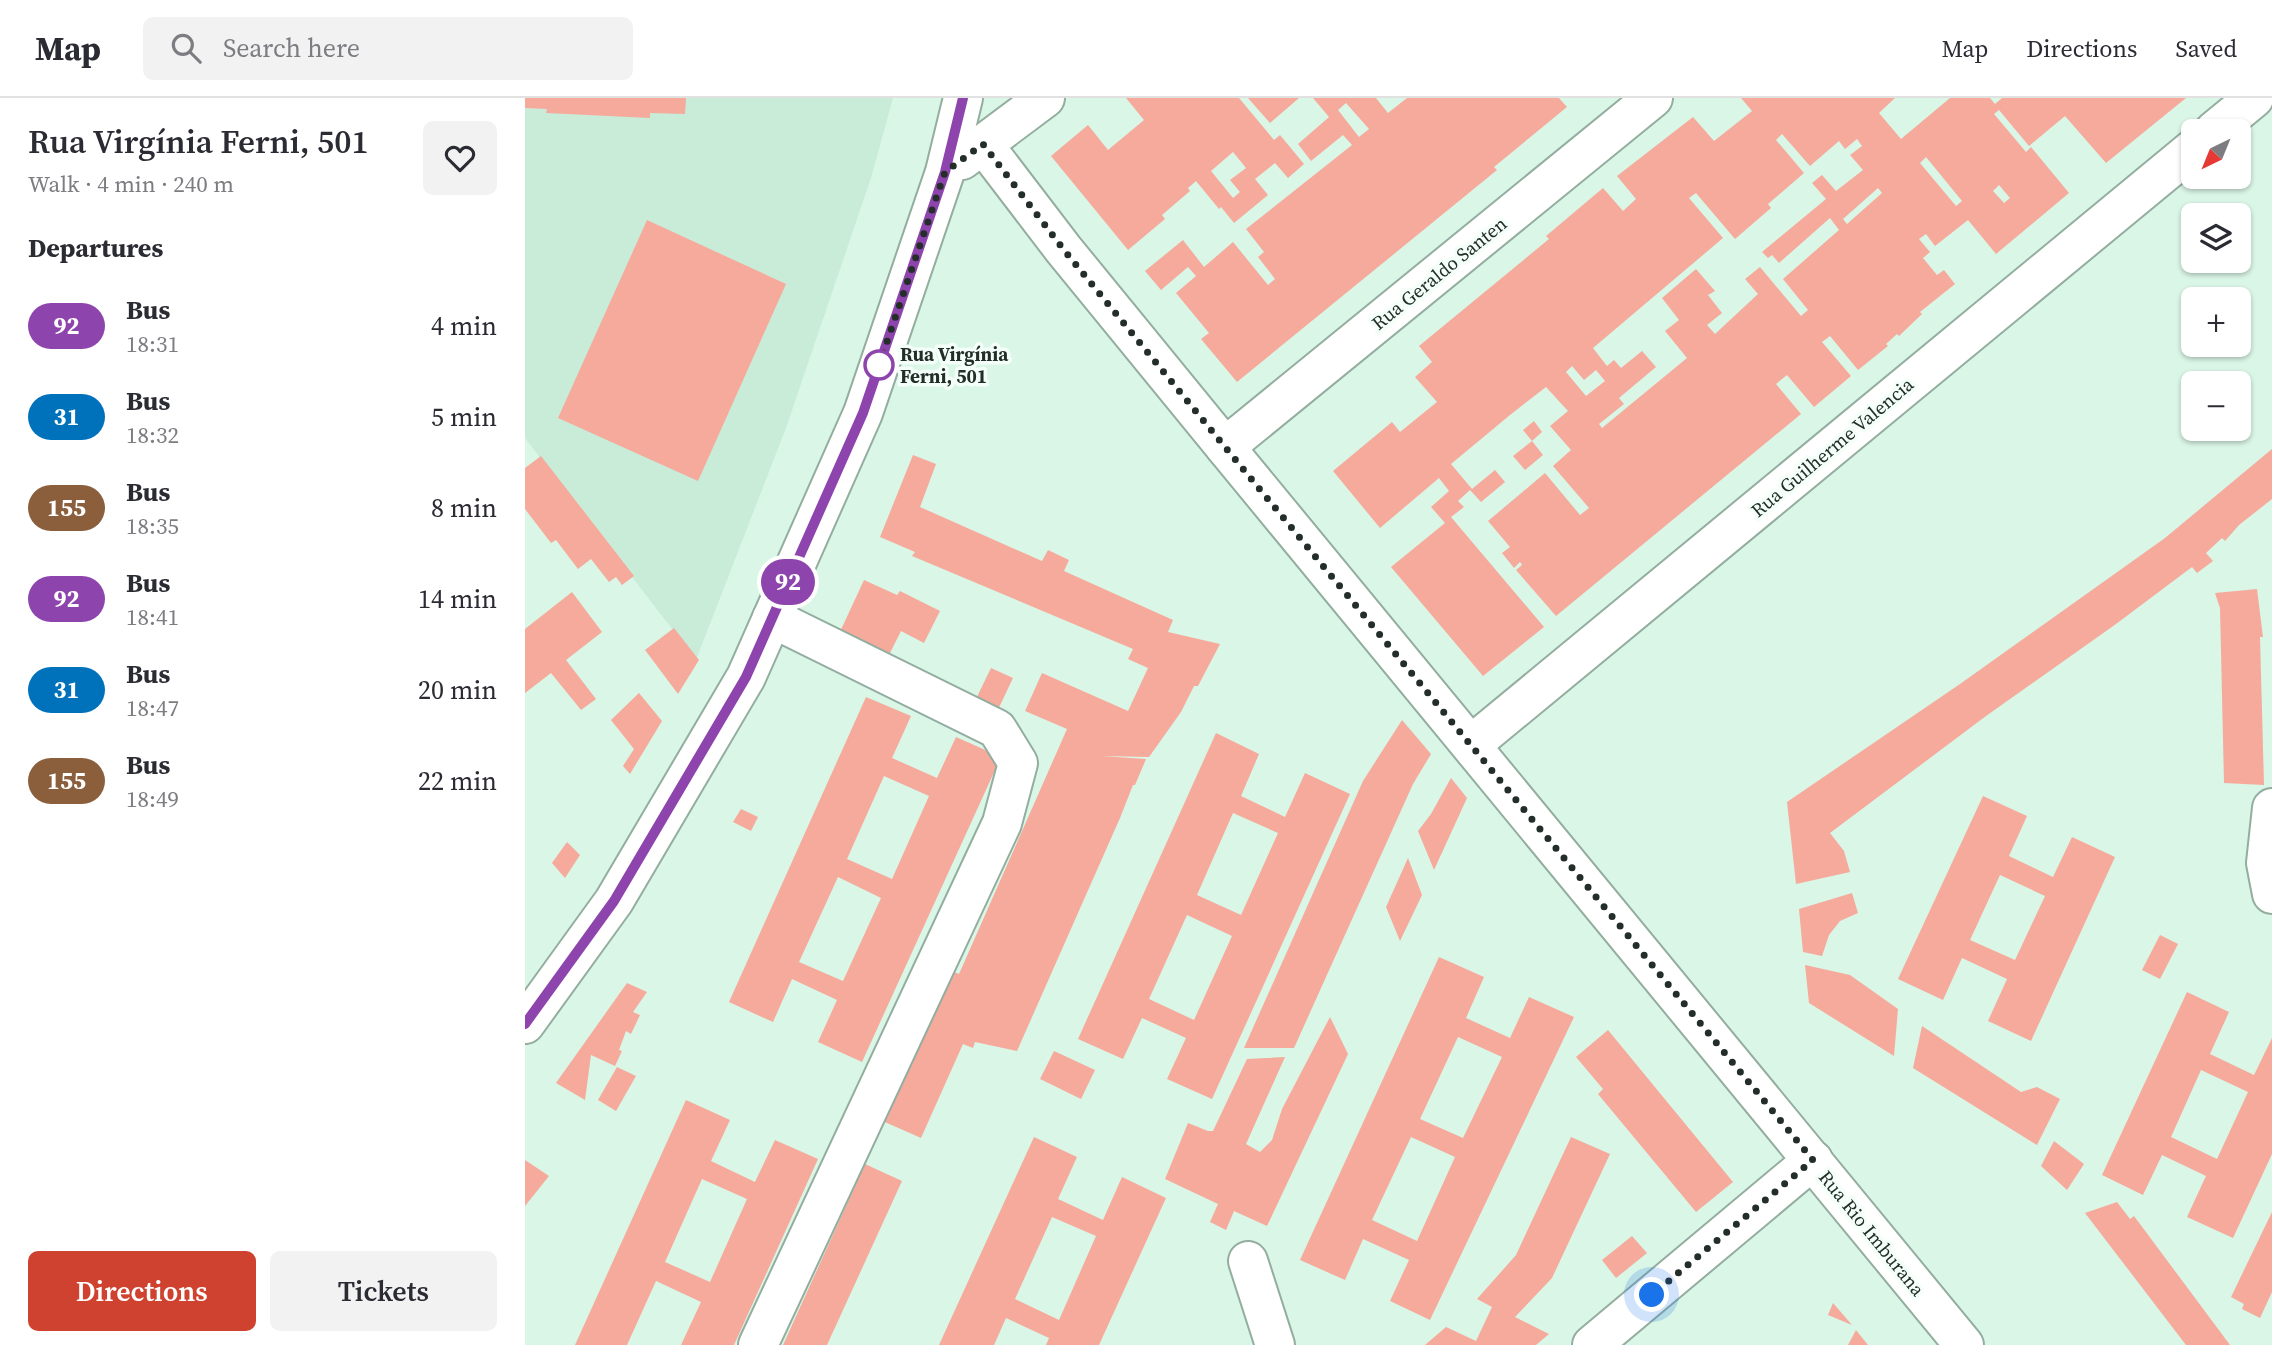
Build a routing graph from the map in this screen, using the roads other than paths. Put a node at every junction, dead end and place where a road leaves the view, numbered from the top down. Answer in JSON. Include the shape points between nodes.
{"nodes":[{"id":1,"x":963,"y":98,"type":"edge"},
{"id":2,"x":1045,"y":98,"type":"edge"},
{"id":3,"x":1653,"y":98,"type":"edge"},
{"id":4,"x":2254,"y":98,"type":"edge"},
{"id":5,"x":2229,"y":119,"type":"edge"},
{"id":6,"x":983,"y":144,"type":"junction"},
{"id":7,"x":2181,"y":159,"type":"edge"},
{"id":8,"x":945,"y":172,"type":"junction"},
{"id":9,"x":1225,"y":447,"type":"junction"},
{"id":10,"x":772,"y":618,"type":"junction"},
{"id":11,"x":1471,"y":745,"type":"junction"},
{"id":12,"x":2272,"y":808,"type":"edge"},
{"id":13,"x":2272,"y":894,"type":"edge"},
{"id":14,"x":525,"y":1024,"type":"edge"},
{"id":15,"x":1813,"y":1160,"type":"junction"},
{"id":16,"x":1248,"y":1261,"type":"dead end"},
{"id":17,"x":758,"y":1345,"type":"edge"},
{"id":18,"x":1275,"y":1345,"type":"edge"},
{"id":19,"x":1592,"y":1345,"type":"edge"},
{"id":20,"x":1964,"y":1345,"type":"edge"}],
"edges":[{"from":1,"to":8,"type":"street"},
{"from":2,"to":6,"type":"street"},
{"from":3,"to":9,"type":"street","name":"Rua Geraldo Santen"},
{"from":4,"to":5,"type":"street"},
{"from":6,"to":8,"type":"street"},
{"from":6,"to":9,"type":"street","name":"Rua Rio Imburana"},
{"from":7,"to":11,"type":"street","name":"Rua Guilherme Valencia"},
{"from":8,"to":10,"type":"street","via":[[863,413]]},
{"from":9,"to":11,"type":"street","name":"Rua Rio Imburana"},
{"from":10,"to":14,"type":"street","via":[[746,677],[614,901]]},
{"from":10,"to":17,"type":"street","via":[[997,729],[1018,763],[1002,823]]},
{"from":11,"to":15,"type":"street","name":"Rua Rio Imburana"},
{"from":12,"to":13,"type":"street","via":[[2266,863]]},
{"from":15,"to":19,"type":"street"},
{"from":15,"to":20,"type":"street","name":"Rua Rio Imburana"},
{"from":16,"to":18,"type":"street"}]}
